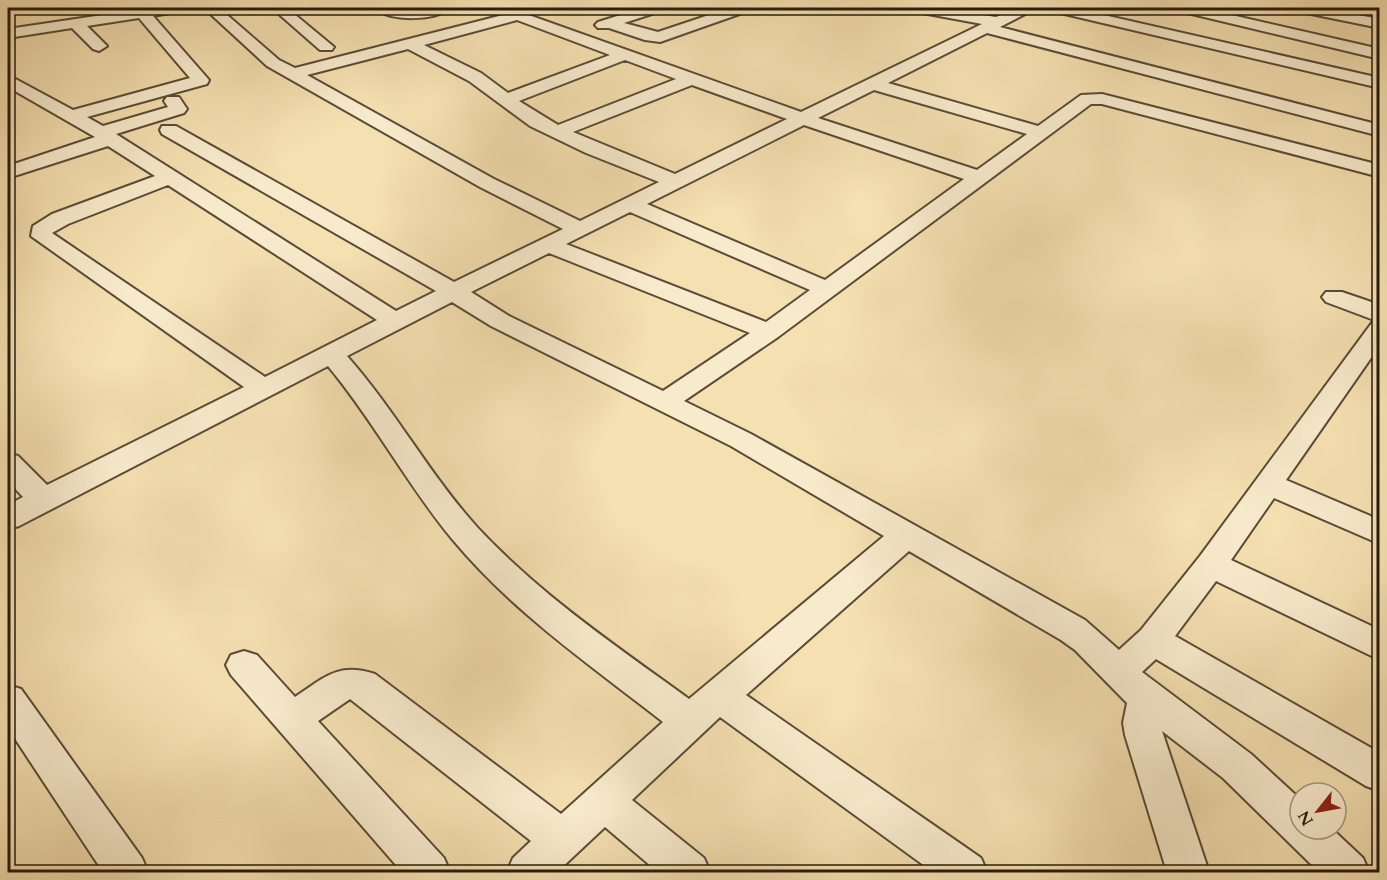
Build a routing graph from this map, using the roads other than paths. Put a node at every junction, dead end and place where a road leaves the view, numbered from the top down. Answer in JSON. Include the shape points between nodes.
{"nodes":[{"id":1,"x":176,"y":8,"type":"edge"},
{"id":2,"x":211,"y":8,"type":"edge"},
{"id":3,"x":279,"y":8,"type":"edge"},
{"id":4,"x":382,"y":8,"type":"edge"},
{"id":5,"x":443,"y":8,"type":"edge"},
{"id":6,"x":497,"y":8,"type":"edge"},
{"id":7,"x":601,"y":8,"type":"edge"},
{"id":8,"x":656,"y":8,"type":"edge"},
{"id":9,"x":743,"y":8,"type":"edge"},
{"id":10,"x":917,"y":8,"type":"edge"},
{"id":11,"x":1026,"y":8,"type":"edge"},
{"id":12,"x":1056,"y":8,"type":"edge"},
{"id":13,"x":1184,"y":8,"type":"edge"},
{"id":14,"x":1301,"y":8,"type":"edge"},
{"id":15,"x":143,"y":13,"type":"junction"},
{"id":16,"x":517,"y":16,"type":"junction"},
{"id":17,"x":626,"y":18,"type":"junction"},
{"id":18,"x":75,"y":23,"type":"junction"},
{"id":19,"x":610,"y":23,"type":"junction"},
{"id":20,"x":1380,"y":24,"type":"edge"},
{"id":21,"x":992,"y":25,"type":"junction"},
{"id":22,"x":8,"y":33,"type":"edge"},
{"id":23,"x":570,"y":35,"type":"junction"},
{"id":24,"x":411,"y":44,"type":"junction"},
{"id":25,"x":99,"y":46,"type":"dead end"},
{"id":26,"x":326,"y":47,"type":"dead end"},
{"id":27,"x":1380,"y":54,"type":"edge"},
{"id":28,"x":624,"y":55,"type":"junction"},
{"id":29,"x":292,"y":74,"type":"junction"},
{"id":30,"x":691,"y":79,"type":"junction"},
{"id":31,"x":8,"y":80,"type":"edge"},
{"id":32,"x":1378,"y":80,"type":"edge"},
{"id":33,"x":872,"y":84,"type":"junction"},
{"id":34,"x":506,"y":100,"type":"junction"},
{"id":35,"x":173,"y":101,"type":"dead end"},
{"id":36,"x":71,"y":116,"type":"junction"},
{"id":37,"x":803,"y":119,"type":"junction"},
{"id":38,"x":169,"y":130,"type":"dead end"},
{"id":39,"x":1380,"y":131,"type":"edge"},
{"id":40,"x":557,"y":132,"type":"junction"},
{"id":41,"x":1042,"y":133,"type":"junction"},
{"id":42,"x":105,"y":136,"type":"junction"},
{"id":43,"x":1380,"y":171,"type":"edge"},
{"id":44,"x":8,"y":172,"type":"edge"},
{"id":45,"x":170,"y":177,"type":"junction"},
{"id":46,"x":980,"y":178,"type":"junction"},
{"id":47,"x":678,"y":182,"type":"junction"},
{"id":48,"x":631,"y":205,"type":"junction"},
{"id":49,"x":580,"y":230,"type":"junction"},
{"id":50,"x":548,"y":245,"type":"junction"},
{"id":51,"x":827,"y":289,"type":"junction"},
{"id":52,"x":453,"y":292,"type":"junction"},
{"id":53,"x":1334,"y":297,"type":"dead end"},
{"id":54,"x":1380,"y":314,"type":"edge"},
{"id":55,"x":395,"y":321,"type":"junction"},
{"id":56,"x":1380,"y":326,"type":"edge"},
{"id":57,"x":769,"y":332,"type":"junction"},
{"id":58,"x":332,"y":355,"type":"junction"},
{"id":59,"x":265,"y":389,"type":"junction"},
{"id":60,"x":666,"y":401,"type":"junction"},
{"id":61,"x":8,"y":463,"type":"edge"},
{"id":62,"x":1268,"y":484,"type":"junction"},
{"id":63,"x":43,"y":500,"type":"junction"},
{"id":64,"x":8,"y":518,"type":"edge"},
{"id":65,"x":1380,"y":533,"type":"edge"},
{"id":66,"x":907,"y":534,"type":"junction"},
{"id":67,"x":1211,"y":564,"type":"junction"},
{"id":68,"x":1152,"y":640,"type":"junction"},
{"id":69,"x":1380,"y":646,"type":"edge"},
{"id":70,"x":244,"y":665,"type":"dead end"},
{"id":71,"x":1118,"y":673,"type":"junction"},
{"id":72,"x":720,"y":697,"type":"junction"},
{"id":73,"x":1147,"y":698,"type":"junction"},
{"id":74,"x":8,"y":700,"type":"edge"},
{"id":75,"x":291,"y":720,"type":"junction"},
{"id":76,"x":690,"y":721,"type":"junction"},
{"id":77,"x":1380,"y":774,"type":"edge"},
{"id":78,"x":603,"y":801,"type":"junction"},
{"id":79,"x":1288,"y":815,"type":"edge"},
{"id":80,"x":562,"y":840,"type":"junction"},
{"id":81,"x":1315,"y":841,"type":"edge"},
{"id":82,"x":127,"y":873,"type":"edge"},
{"id":83,"x":429,"y":873,"type":"edge"},
{"id":84,"x":528,"y":873,"type":"edge"},
{"id":85,"x":688,"y":873,"type":"edge"},
{"id":86,"x":966,"y":873,"type":"edge"},
{"id":87,"x":1188,"y":873,"type":"edge"},
{"id":88,"x":1348,"y":873,"type":"edge"}],
"edges":[{"from":1,"to":15,"type":"street"},
{"from":2,"to":29,"type":"street","via":[[253,47]]},
{"from":3,"to":26,"type":"street"},
{"from":4,"to":5,"type":"street","via":[[399,15]]},
{"from":6,"to":16,"type":"street"},
{"from":7,"to":17,"type":"street"},
{"from":8,"to":17,"type":"street"},
{"from":9,"to":19,"type":"street","via":[[660,37]]},
{"from":10,"to":21,"type":"street"},
{"from":11,"to":21,"type":"street"},
{"from":12,"to":32,"type":"street"},
{"from":13,"to":27,"type":"street"},
{"from":14,"to":20,"type":"street"},
{"from":15,"to":18,"type":"street"},
{"from":15,"to":36,"type":"street","via":[[201,80]]},
{"from":16,"to":23,"type":"street"},
{"from":16,"to":24,"type":"street"},
{"from":17,"to":19,"type":"street"},
{"from":18,"to":22,"type":"street"},
{"from":18,"to":25,"type":"street"},
{"from":19,"to":23,"type":"street"},
{"from":21,"to":33,"type":"street"},
{"from":21,"to":39,"type":"street"},
{"from":23,"to":28,"type":"street"},
{"from":24,"to":29,"type":"street"},
{"from":24,"to":34,"type":"street","via":[[475,77]]},
{"from":28,"to":30,"type":"street"},
{"from":28,"to":34,"type":"street"},
{"from":29,"to":49,"type":"street"},
{"from":30,"to":37,"type":"street"},
{"from":30,"to":40,"type":"street"},
{"from":31,"to":36,"type":"street"},
{"from":33,"to":37,"type":"street"},
{"from":33,"to":41,"type":"street"},
{"from":34,"to":40,"type":"street"},
{"from":35,"to":42,"type":"street","via":[[178,109]]},
{"from":36,"to":42,"type":"street"},
{"from":37,"to":46,"type":"street"},
{"from":37,"to":47,"type":"street"},
{"from":38,"to":52,"type":"street"},
{"from":40,"to":47,"type":"street"},
{"from":41,"to":43,"type":"street","via":[[1088,99],[1096,98]]},
{"from":41,"to":46,"type":"street"},
{"from":42,"to":44,"type":"street"},
{"from":42,"to":45,"type":"street"},
{"from":45,"to":55,"type":"street"},
{"from":45,"to":59,"type":"street","via":[[60,219],[41,231],[42,236]]},
{"from":46,"to":51,"type":"street"},
{"from":47,"to":48,"type":"street"},
{"from":48,"to":49,"type":"street"},
{"from":48,"to":51,"type":"street"},
{"from":49,"to":50,"type":"street"},
{"from":50,"to":52,"type":"street"},
{"from":50,"to":57,"type":"street"},
{"from":51,"to":57,"type":"street"},
{"from":52,"to":55,"type":"street"},
{"from":52,"to":60,"type":"street","via":[[500,321]]},
{"from":53,"to":54,"type":"street"},
{"from":55,"to":58,"type":"street"},
{"from":56,"to":62,"type":"street"},
{"from":57,"to":60,"type":"street"},
{"from":58,"to":59,"type":"street"},
{"from":58,"to":76,"type":"street","via":[[383,417],[436,497],[477,547],[569,629]]},
{"from":59,"to":63,"type":"street"},
{"from":60,"to":66,"type":"street"},
{"from":61,"to":63,"type":"street"},
{"from":62,"to":65,"type":"street"},
{"from":62,"to":67,"type":"street"},
{"from":63,"to":64,"type":"street"},
{"from":66,"to":71,"type":"street","via":[[1073,630]]},
{"from":66,"to":72,"type":"street"},
{"from":67,"to":68,"type":"street"},
{"from":67,"to":69,"type":"street"},
{"from":68,"to":71,"type":"street"},
{"from":68,"to":77,"type":"street"},
{"from":70,"to":75,"type":"street"},
{"from":71,"to":73,"type":"street"},
{"from":72,"to":76,"type":"street"},
{"from":72,"to":86,"type":"street"},
{"from":73,"to":79,"type":"street","via":[[1237,766]]},
{"from":73,"to":87,"type":"street","via":[[1144,735]]},
{"from":74,"to":82,"type":"street"},
{"from":75,"to":80,"type":"street","via":[[344,683],[362,685]]},
{"from":75,"to":83,"type":"street"},
{"from":76,"to":78,"type":"street"},
{"from":78,"to":80,"type":"street"},
{"from":78,"to":85,"type":"street"},
{"from":80,"to":84,"type":"street"},
{"from":81,"to":88,"type":"street"}]}
